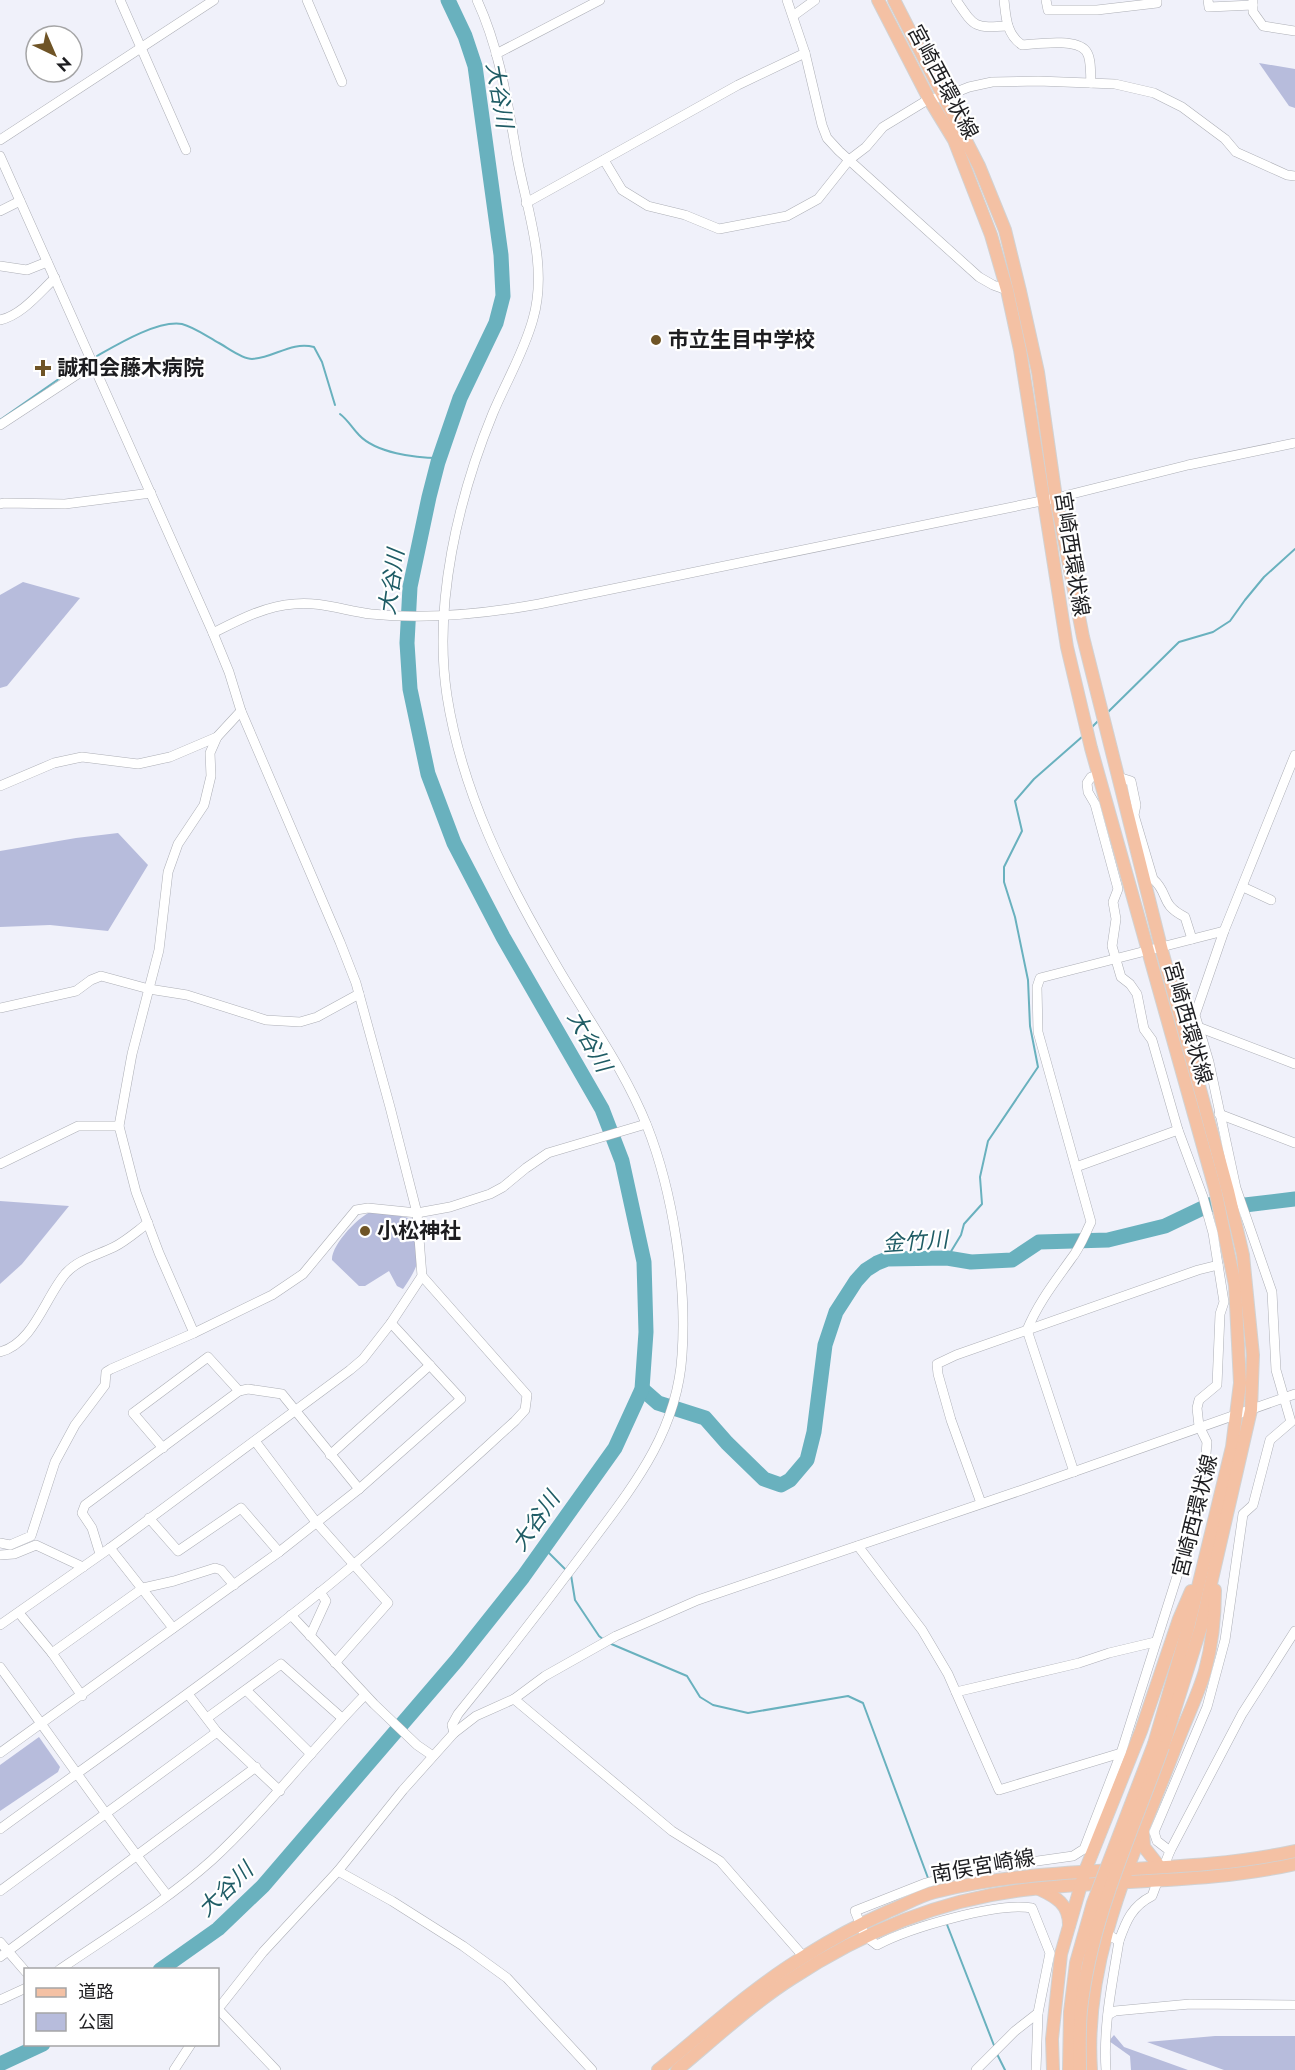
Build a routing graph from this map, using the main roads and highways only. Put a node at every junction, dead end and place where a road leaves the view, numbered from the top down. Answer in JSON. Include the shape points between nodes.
{"nodes":[{"id":1,"x":878,"y":0,"type":"edge"},
{"id":2,"x":894,"y":0,"type":"edge"},
{"id":3,"x":1049,"y":498,"type":"junction"},
{"id":4,"x":1231,"y":1230,"type":"junction"},
{"id":5,"x":1210,"y":1562,"type":"junction"},
{"id":6,"x":1159,"y":1745,"type":"junction"},
{"id":7,"x":1143,"y":1828,"type":"junction"},
{"id":8,"x":1295,"y":1851,"type":"edge"},
{"id":9,"x":1295,"y":1864,"type":"edge"},
{"id":10,"x":1161,"y":1866,"type":"junction"},
{"id":11,"x":1127,"y":1868,"type":"junction"},
{"id":12,"x":1085,"y":1870,"type":"junction"},
{"id":13,"x":1121,"y":1882,"type":"junction"},
{"id":14,"x":1022,"y":1883,"type":"junction"},
{"id":15,"x":1082,"y":1885,"type":"junction"},
{"id":16,"x":1038,"y":1888,"type":"junction"},
{"id":17,"x":1069,"y":1929,"type":"junction"},
{"id":18,"x":863,"y":1930,"type":"junction"},
{"id":19,"x":658,"y":2070,"type":"edge"},
{"id":20,"x":677,"y":2070,"type":"edge"},
{"id":21,"x":1053,"y":2070,"type":"edge"},
{"id":22,"x":1069,"y":2070,"type":"edge"},
{"id":23,"x":1080,"y":2070,"type":"edge"},
{"id":24,"x":1091,"y":2070,"type":"edge"}],
"edges":[{"from":1,"to":3,"type":"main road","name":"宮崎西環状線","via":[[954,140],[990,235],[1007,290]]},
{"from":2,"to":3,"type":"main road","name":"宮崎西環状線","via":[[979,166],[1005,230],[1038,372]]},
{"from":3,"to":4,"type":"main road","name":"宮崎西環状線","via":[[1161,947],[1232,1189]]},
{"from":3,"to":4,"type":"main road","name":"宮崎西環状線","via":[[1067,647],[1091,748],[1143,952]]},
{"from":4,"to":5,"type":"main road","name":"宮崎西環状線","via":[[1240,1383]]},
{"from":4,"to":5,"type":"main road","name":"宮崎西環状線","via":[[1244,1255],[1253,1355],[1251,1410]]},
{"from":5,"to":6,"type":"main road","name":"宮崎西環状線","via":[[1168,1700]]},
{"from":5,"to":7,"type":"main road","via":[[1215,1619],[1205,1671]]},
{"from":5,"to":12,"type":"main road","via":[[1179,1618],[1141,1731]]},
{"from":6,"to":22,"type":"main road","name":"宮崎西環状線","bridge":true,"via":[[1093,1903],[1076,1964]]},
{"from":6,"to":23,"type":"main road","name":"宮崎西環状線","bridge":true,"via":[[1105,1900],[1090,1956],[1081,2010]]},
{"from":7,"to":10,"type":"main road","via":[[1144,1847]]},
{"from":7,"to":11,"type":"main road"},
{"from":8,"to":10,"type":"main road","name":"南俣宮崎線"},
{"from":9,"to":13,"type":"main road","name":"南俣宮崎線","via":[[1222,1877]]},
{"from":10,"to":11,"type":"main road","name":"南俣宮崎線"},
{"from":11,"to":12,"type":"main road","name":"南俣宮崎線"},
{"from":11,"to":13,"type":"main road"},
{"from":12,"to":14,"type":"main road","name":"南俣宮崎線"},
{"from":12,"to":15,"type":"main road"},
{"from":13,"to":15,"type":"main road","name":"南俣宮崎線"},
{"from":13,"to":24,"type":"main road","via":[[1092,2009]]},
{"from":14,"to":16,"type":"main road","name":"南俣宮崎線"},
{"from":14,"to":18,"type":"main road","name":"南俣宮崎線","via":[[932,1892]]},
{"from":15,"to":16,"type":"main road","name":"南俣宮崎線"},
{"from":15,"to":17,"type":"main road"},
{"from":16,"to":17,"type":"main road","via":[[1064,1903]]},
{"from":17,"to":21,"type":"main road","via":[[1061,1954],[1056,1997]]},
{"from":18,"to":19,"type":"main road","name":"南俣宮崎線","via":[[803,1956]]},
{"from":18,"to":20,"type":"main road","name":"南俣宮崎線","via":[[789,1980]]}]}
